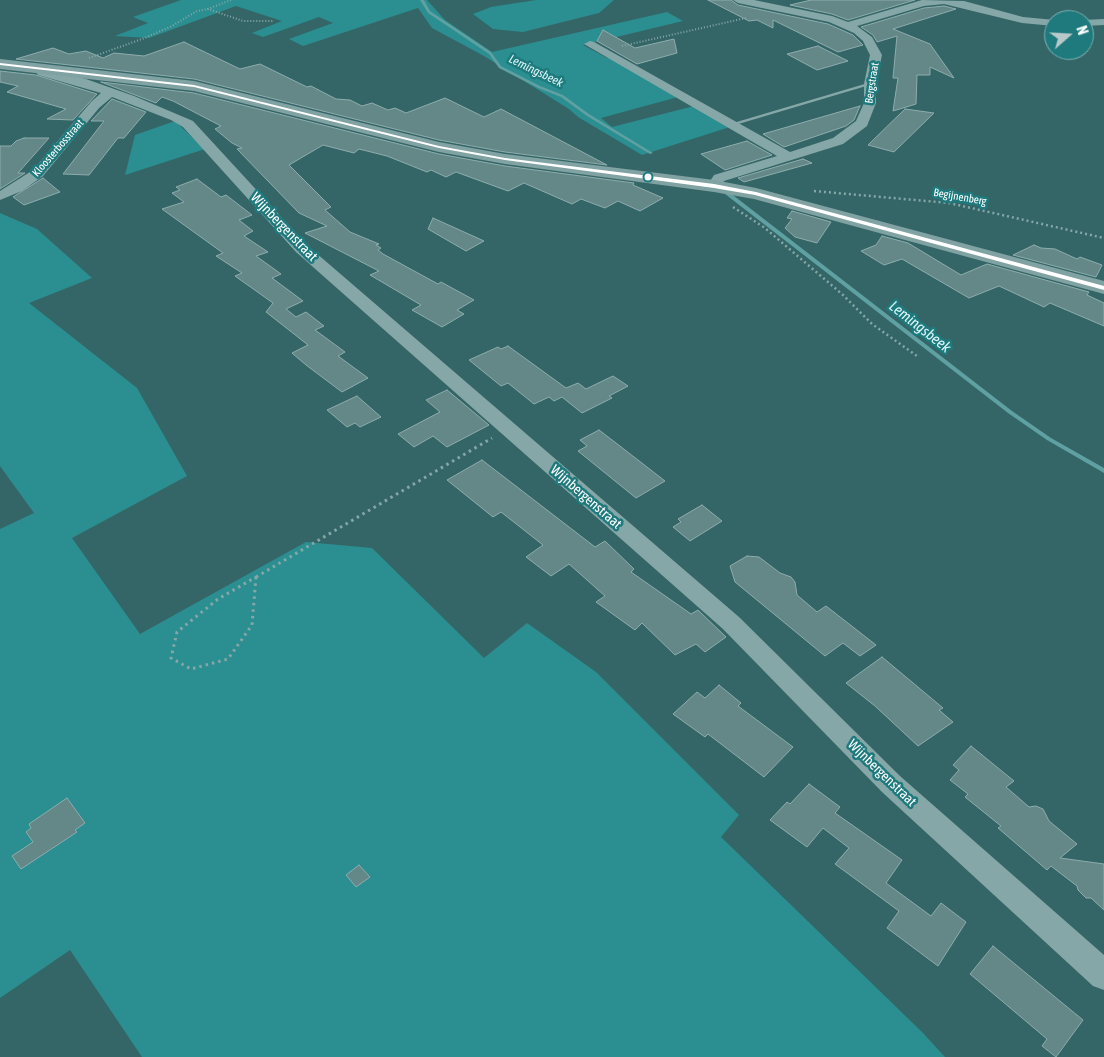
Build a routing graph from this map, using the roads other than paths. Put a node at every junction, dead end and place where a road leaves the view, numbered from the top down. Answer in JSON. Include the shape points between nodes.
{"nodes":[{"id":1,"x":738,"y":0,"type":"edge"},
{"id":2,"x":1044,"y":22,"type":"edge"},
{"id":3,"x":848,"y":26,"type":"junction"},
{"id":4,"x":590,"y":44,"type":"dead end"},
{"id":5,"x":0,"y":64,"type":"edge"},
{"id":6,"x":85,"y":71,"type":"junction"},
{"id":7,"x":870,"y":84,"type":"junction"},
{"id":8,"x":110,"y":92,"type":"junction"},
{"id":9,"x":733,"y":124,"type":"junction"},
{"id":10,"x":789,"y":158,"type":"junction"},
{"id":11,"x":714,"y":186,"type":"junction"},
{"id":12,"x":0,"y":196,"type":"edge"},
{"id":13,"x":1104,"y":288,"type":"edge"},
{"id":14,"x":1104,"y":975,"type":"edge"}],
"edges":[{"from":1,"to":3,"type":"street","name":"Bergstraat","via":[[818,15]]},
{"from":2,"to":3,"type":"street","via":[[938,1]]},
{"from":3,"to":7,"type":"street","name":"Bergstraat","via":[[874,47],[876,55]]},
{"from":4,"to":9,"type":"street"},
{"from":5,"to":6,"type":"street"},
{"from":6,"to":8,"type":"street","name":"Wijnbergenstraat"},
{"from":6,"to":11,"type":"street","via":[[214,89],[430,144],[504,159]]},
{"from":7,"to":9,"type":"lane"},
{"from":7,"to":10,"type":"street","name":"Bergstraat","via":[[870,103],[862,123],[838,140]]},
{"from":8,"to":12,"type":"street","name":"Kloosterbosstraat","via":[[95,105],[38,173]]},
{"from":8,"to":14,"type":"street","name":"Wijnbergenstraat","via":[[176,117],[192,128],[302,249],[730,623],[891,784]]},
{"from":9,"to":10,"type":"street"},
{"from":10,"to":11,"type":"street","name":"Bergstraat","via":[[719,178]]},
{"from":11,"to":13,"type":"street","via":[[756,194]]}]}
